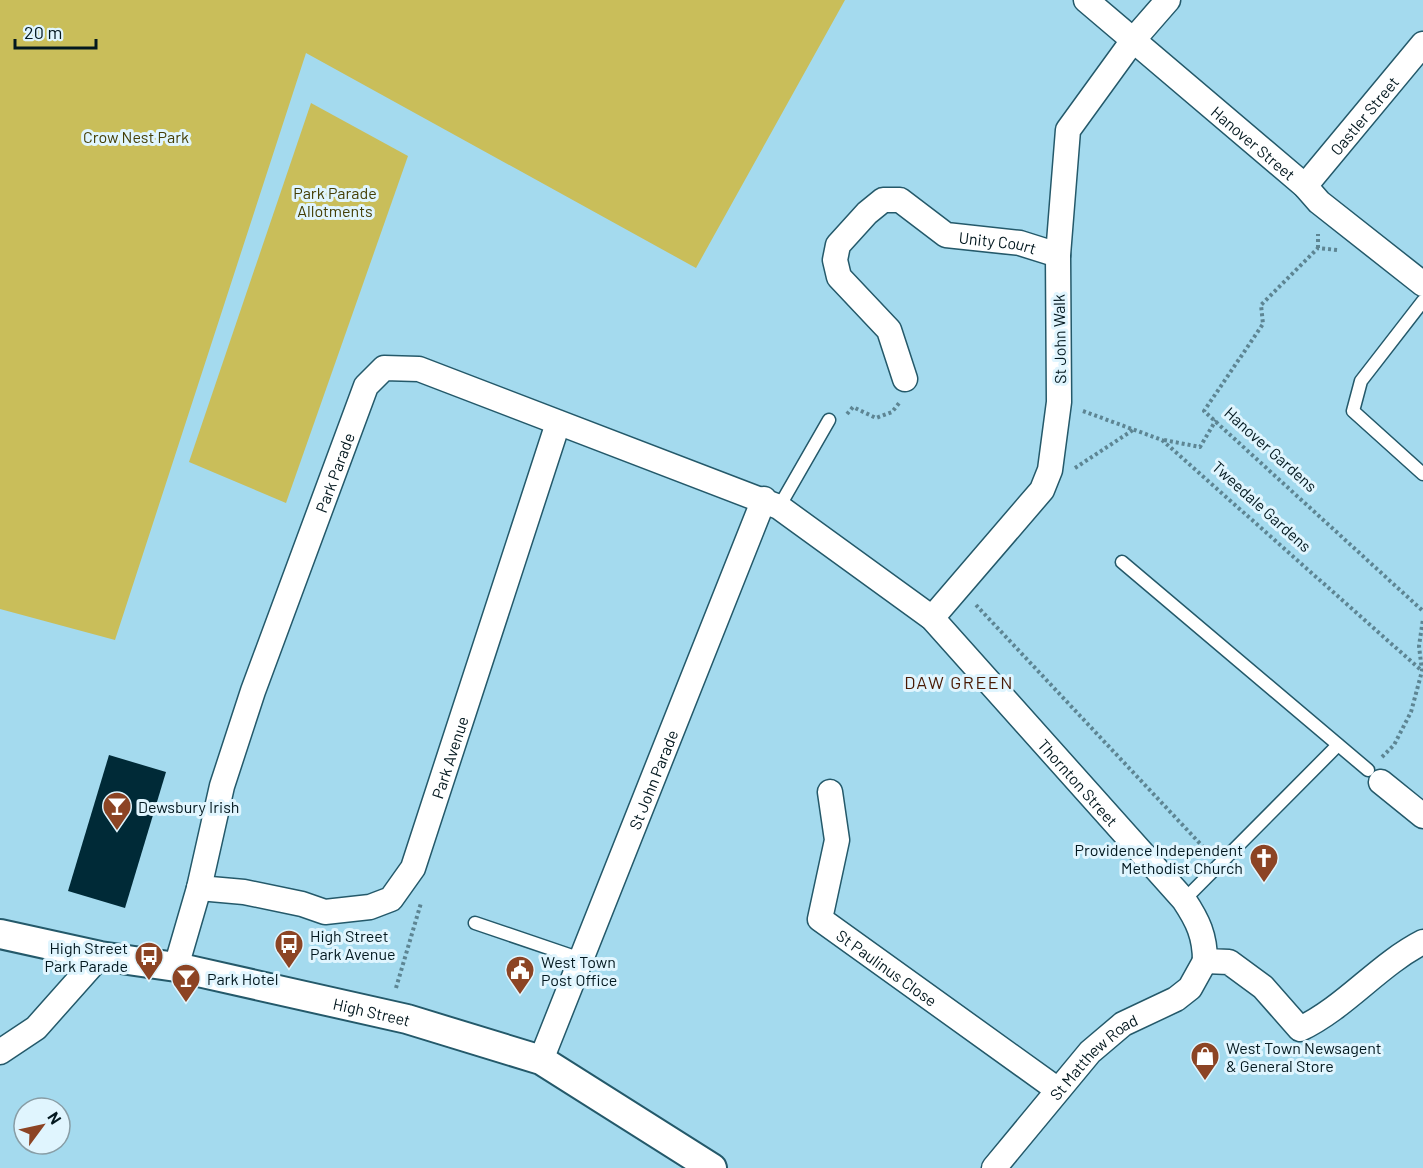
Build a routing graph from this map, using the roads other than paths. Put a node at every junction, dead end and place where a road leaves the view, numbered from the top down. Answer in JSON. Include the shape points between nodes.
{"nodes":[{"id":1,"x":1086,"y":0,"type":"edge"},
{"id":2,"x":1168,"y":0,"type":"edge"},
{"id":3,"x":1134,"y":39,"type":"junction"},
{"id":4,"x":1423,"y":44,"type":"edge"},
{"id":5,"x":1305,"y":186,"type":"junction"},
{"id":6,"x":1058,"y":255,"type":"junction"},
{"id":7,"x":1423,"y":284,"type":"edge"},
{"id":8,"x":1423,"y":301,"type":"edge"},
{"id":9,"x":906,"y":379,"type":"road end"},
{"id":10,"x":829,"y":420,"type":"road end"},
{"id":11,"x":558,"y":423,"type":"junction"},
{"id":12,"x":1423,"y":474,"type":"edge"},
{"id":13,"x":771,"y":503,"type":"junction"},
{"id":14,"x":1122,"y":562,"type":"dead end"},
{"id":15,"x":932,"y":618,"type":"junction"},
{"id":16,"x":1338,"y":745,"type":"junction"},
{"id":17,"x":1375,"y":776,"type":"joint"},
{"id":18,"x":830,"y":792,"type":"dead end"},
{"id":19,"x":1423,"y":816,"type":"edge"},
{"id":20,"x":199,"y":888,"type":"junction"},
{"id":21,"x":1184,"y":900,"type":"junction"},
{"id":22,"x":475,"y":923,"type":"dead end"},
{"id":23,"x":0,"y":934,"type":"edge"},
{"id":24,"x":1423,"y":942,"type":"edge"},
{"id":25,"x":100,"y":956,"type":"junction"},
{"id":26,"x":581,"y":959,"type":"junction"},
{"id":27,"x":1205,"y":961,"type":"junction"},
{"id":28,"x":176,"y":967,"type":"junction"},
{"id":29,"x":0,"y":1052,"type":"edge"},
{"id":30,"x":541,"y":1060,"type":"junction"},
{"id":31,"x":1058,"y":1090,"type":"junction"},
{"id":32,"x":712,"y":1168,"type":"edge"},
{"id":33,"x":994,"y":1168,"type":"edge"}],
"edges":[{"from":1,"to":3,"type":"street","name":"Hanover Street"},
{"from":2,"to":3,"type":"street","name":"St John Walk"},
{"from":3,"to":5,"type":"street","name":"Hanover Street"},
{"from":3,"to":6,"type":"street","name":"St John Walk","via":[[1068,130]]},
{"from":4,"to":5,"type":"street","name":"Oastler Street"},
{"from":5,"to":7,"type":"street","name":"Hanover Street","via":[[1319,202]]},
{"from":6,"to":9,"type":"street","name":"Unity Court","via":[[1020,243],[946,235],[900,200],[883,200],[867,213],[838,245],[835,261],[839,277],[889,330]]},
{"from":6,"to":15,"type":"street","name":"St John Walk","via":[[1059,402],[1050,470],[1042,490]]},
{"from":8,"to":12,"type":"lane","via":[[1361,381],[1353,411]]},
{"from":10,"to":13,"type":"lane"},
{"from":11,"to":13,"type":"street","name":"Park Parade"},
{"from":11,"to":20,"type":"street","name":"Park Avenue","via":[[413,868],[391,899],[370,907],[325,912],[243,892]]},
{"from":11,"to":20,"type":"street","name":"Park Parade","via":[[419,369],[384,368],[366,386],[253,691],[222,786]]},
{"from":13,"to":15,"type":"street","name":"Thornton Street"},
{"from":13,"to":26,"type":"street","name":"St John Parade"},
{"from":14,"to":16,"type":"lane"},
{"from":15,"to":21,"type":"street","name":"Thornton Street"},
{"from":16,"to":17,"type":"lane"},
{"from":16,"to":21,"type":"lane"},
{"from":17,"to":19,"type":"street"},
{"from":18,"to":31,"type":"street","name":"St Paulinus Close","via":[[837,840],[820,919]]},
{"from":20,"to":28,"type":"street","name":"Park Parade"},
{"from":21,"to":27,"type":"street","name":"Thornton Street","via":[[1199,923]]},
{"from":22,"to":26,"type":"lane"},
{"from":23,"to":25,"type":"street","name":"High Street"},
{"from":24,"to":27,"type":"street","via":[[1406,951],[1324,1017],[1300,1029],[1263,987],[1229,962]]},
{"from":25,"to":28,"type":"street","name":"High Street"},
{"from":25,"to":29,"type":"street","via":[[36,1028]]},
{"from":26,"to":30,"type":"street","name":"St John Parade"},
{"from":27,"to":31,"type":"street","name":"St Matthew Road","via":[[1190,988],[1176,999],[1123,1024],[1090,1052]]},
{"from":28,"to":30,"type":"street","name":"High Street","via":[[388,1015]]},
{"from":30,"to":32,"type":"street","name":"High Street"},
{"from":31,"to":33,"type":"street","name":"St Matthew Road"}]}
